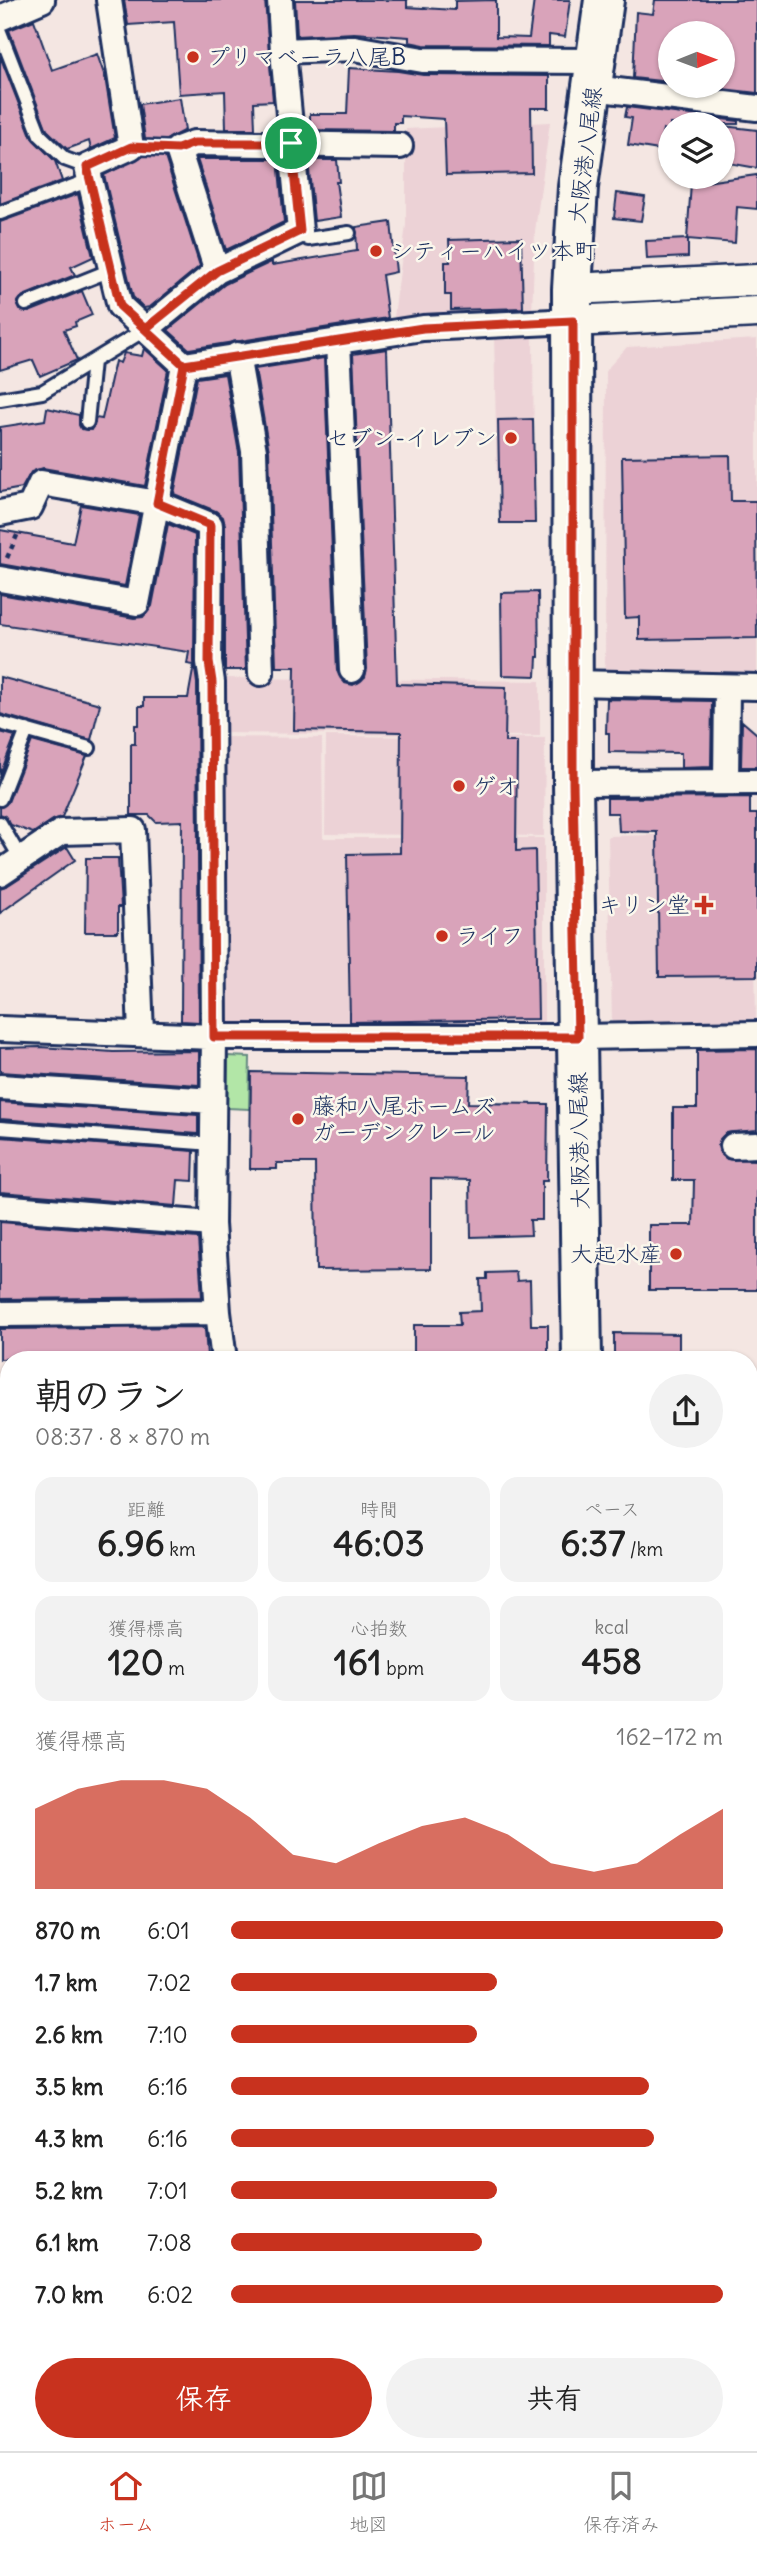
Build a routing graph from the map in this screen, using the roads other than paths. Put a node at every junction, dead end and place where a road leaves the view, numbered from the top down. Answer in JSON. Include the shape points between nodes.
{"nodes":[{"id":1,"x":109,"y":0,"type":"edge"},
{"id":2,"x":280,"y":0,"type":"edge"},
{"id":3,"x":604,"y":0,"type":"edge"},
{"id":4,"x":39,"y":1,"type":"edge"},
{"id":5,"x":0,"y":18,"type":"edge"},
{"id":6,"x":0,"y":32,"type":"edge"},
{"id":7,"x":284,"y":51,"type":"junction"},
{"id":8,"x":595,"y":75,"type":"junction"},
{"id":9,"x":757,"y":108,"type":"edge"},
{"id":10,"x":291,"y":143,"type":"junction"},
{"id":11,"x":400,"y":146,"type":"dead end"},
{"id":12,"x":131,"y":147,"type":"junction"},
{"id":13,"x":178,"y":149,"type":"junction"},
{"id":14,"x":89,"y":173,"type":"junction"},
{"id":15,"x":0,"y":213,"type":"edge"},
{"id":16,"x":300,"y":231,"type":"junction"},
{"id":17,"x":349,"y":233,"type":"dead end"},
{"id":18,"x":111,"y":270,"type":"junction"},
{"id":19,"x":217,"y":271,"type":"junction"},
{"id":20,"x":757,"y":280,"type":"edge"},
{"id":21,"x":26,"y":304,"type":"dead end"},
{"id":22,"x":572,"y":305,"type":"junction"},
{"id":23,"x":757,"y":312,"type":"edge"},
{"id":24,"x":145,"y":329,"type":"junction"},
{"id":25,"x":338,"y":341,"type":"junction"},
{"id":26,"x":237,"y":355,"type":"junction"},
{"id":27,"x":93,"y":361,"type":"junction"},
{"id":28,"x":184,"y":365,"type":"junction"},
{"id":29,"x":0,"y":399,"type":"edge"},
{"id":30,"x":87,"y":422,"type":"dead end"},
{"id":31,"x":157,"y":503,"type":"junction"},
{"id":32,"x":0,"y":513,"type":"edge"},
{"id":33,"x":3,"y":571,"type":"edge"},
{"id":34,"x":352,"y":670,"type":"dead end"},
{"id":35,"x":261,"y":673,"type":"dead end"},
{"id":36,"x":572,"y":683,"type":"junction"},
{"id":37,"x":727,"y":687,"type":"junction"},
{"id":38,"x":757,"y":687,"type":"edge"},
{"id":39,"x":0,"y":723,"type":"edge"},
{"id":40,"x":27,"y":730,"type":"junction"},
{"id":41,"x":89,"y":748,"type":"dead end"},
{"id":42,"x":726,"y":782,"type":"junction"},
{"id":43,"x":757,"y":782,"type":"edge"},
{"id":44,"x":573,"y":783,"type":"junction"},
{"id":45,"x":0,"y":799,"type":"edge"},
{"id":46,"x":0,"y":823,"type":"edge"},
{"id":47,"x":21,"y":859,"type":"junction"},
{"id":48,"x":0,"y":873,"type":"edge"},
{"id":49,"x":0,"y":1029,"type":"edge"},
{"id":50,"x":141,"y":1034,"type":"junction"},
{"id":51,"x":757,"y":1034,"type":"edge"},
{"id":52,"x":214,"y":1037,"type":"junction"},
{"id":53,"x":578,"y":1037,"type":"junction"},
{"id":54,"x":0,"y":1087,"type":"edge"},
{"id":55,"x":214,"y":1101,"type":"junction"},
{"id":56,"x":0,"y":1128,"type":"edge"},
{"id":57,"x":213,"y":1144,"type":"junction"},
{"id":58,"x":0,"y":1206,"type":"edge"},
{"id":59,"x":212,"y":1224,"type":"junction"},
{"id":60,"x":218,"y":1312,"type":"junction"},
{"id":61,"x":0,"y":1314,"type":"edge"},
{"id":62,"x":223,"y":1351,"type":"edge"},
{"id":63,"x":582,"y":1351,"type":"edge"}],
"edges":[{"from":1,"to":12,"type":"street"},
{"from":2,"to":7,"type":"street"},
{"from":3,"to":8,"type":"main road","name":"大阪港八尾線"},
{"from":4,"to":5,"type":"street"},
{"from":6,"to":14,"type":"lane","via":[[40,135],[65,159]]},
{"from":7,"to":8,"type":"street","via":[[354,48],[423,60]]},
{"from":7,"to":10,"type":"street"},
{"from":8,"to":9,"type":"street"},
{"from":8,"to":22,"type":"main road","name":"大阪港八尾線","via":[[578,187]]},
{"from":10,"to":11,"type":"street"},
{"from":10,"to":13,"type":"street","via":[[194,143]]},
{"from":10,"to":16,"type":"street"},
{"from":12,"to":13,"type":"lane"},
{"from":12,"to":14,"type":"street"},
{"from":13,"to":19,"type":"street"},
{"from":14,"to":15,"type":"lane"},
{"from":14,"to":18,"type":"street"},
{"from":16,"to":17,"type":"lane","via":[[308,239]]},
{"from":16,"to":19,"type":"street"},
{"from":18,"to":21,"type":"lane"},
{"from":18,"to":24,"type":"street","via":[[120,306]]},
{"from":19,"to":24,"type":"street"},
{"from":20,"to":22,"type":"street"},
{"from":22,"to":23,"type":"street"},
{"from":22,"to":25,"type":"street"},
{"from":22,"to":36,"type":"main road","name":"大阪港八尾線"},
{"from":24,"to":27,"type":"lane"},
{"from":24,"to":28,"type":"street"},
{"from":25,"to":26,"type":"street"},
{"from":25,"to":34,"type":"street"},
{"from":26,"to":28,"type":"street"},
{"from":26,"to":35,"type":"street","via":[[254,451]]},
{"from":27,"to":29,"type":"lane","via":[[42,393]]},
{"from":27,"to":30,"type":"lane"},
{"from":28,"to":31,"type":"street"},
{"from":31,"to":32,"type":"street","via":[[41,484],[30,507]]},
{"from":31,"to":33,"type":"street","via":[[137,603]]},
{"from":31,"to":52,"type":"street","via":[[210,525]]},
{"from":36,"to":37,"type":"street"},
{"from":36,"to":44,"type":"main road","name":"大阪港八尾線"},
{"from":37,"to":38,"type":"street"},
{"from":37,"to":42,"type":"street"},
{"from":39,"to":40,"type":"lane"},
{"from":40,"to":41,"type":"lane"},
{"from":40,"to":45,"type":"lane"},
{"from":42,"to":43,"type":"street"},
{"from":42,"to":44,"type":"street"},
{"from":44,"to":53,"type":"main road","name":"大阪港八尾線"},
{"from":46,"to":47,"type":"lane"},
{"from":47,"to":48,"type":"street"},
{"from":47,"to":50,"type":"street","via":[[61,832],[133,830]]},
{"from":49,"to":50,"type":"street"},
{"from":50,"to":52,"type":"street"},
{"from":51,"to":53,"type":"street"},
{"from":52,"to":53,"type":"street"},
{"from":52,"to":55,"type":"street"},
{"from":53,"to":63,"type":"main road","name":"大阪港八尾線"},
{"from":54,"to":55,"type":"street"},
{"from":55,"to":57,"type":"street"},
{"from":56,"to":57,"type":"lane"},
{"from":57,"to":59,"type":"street"},
{"from":58,"to":59,"type":"street"},
{"from":59,"to":60,"type":"street"},
{"from":60,"to":61,"type":"street"},
{"from":60,"to":62,"type":"street"}]}
